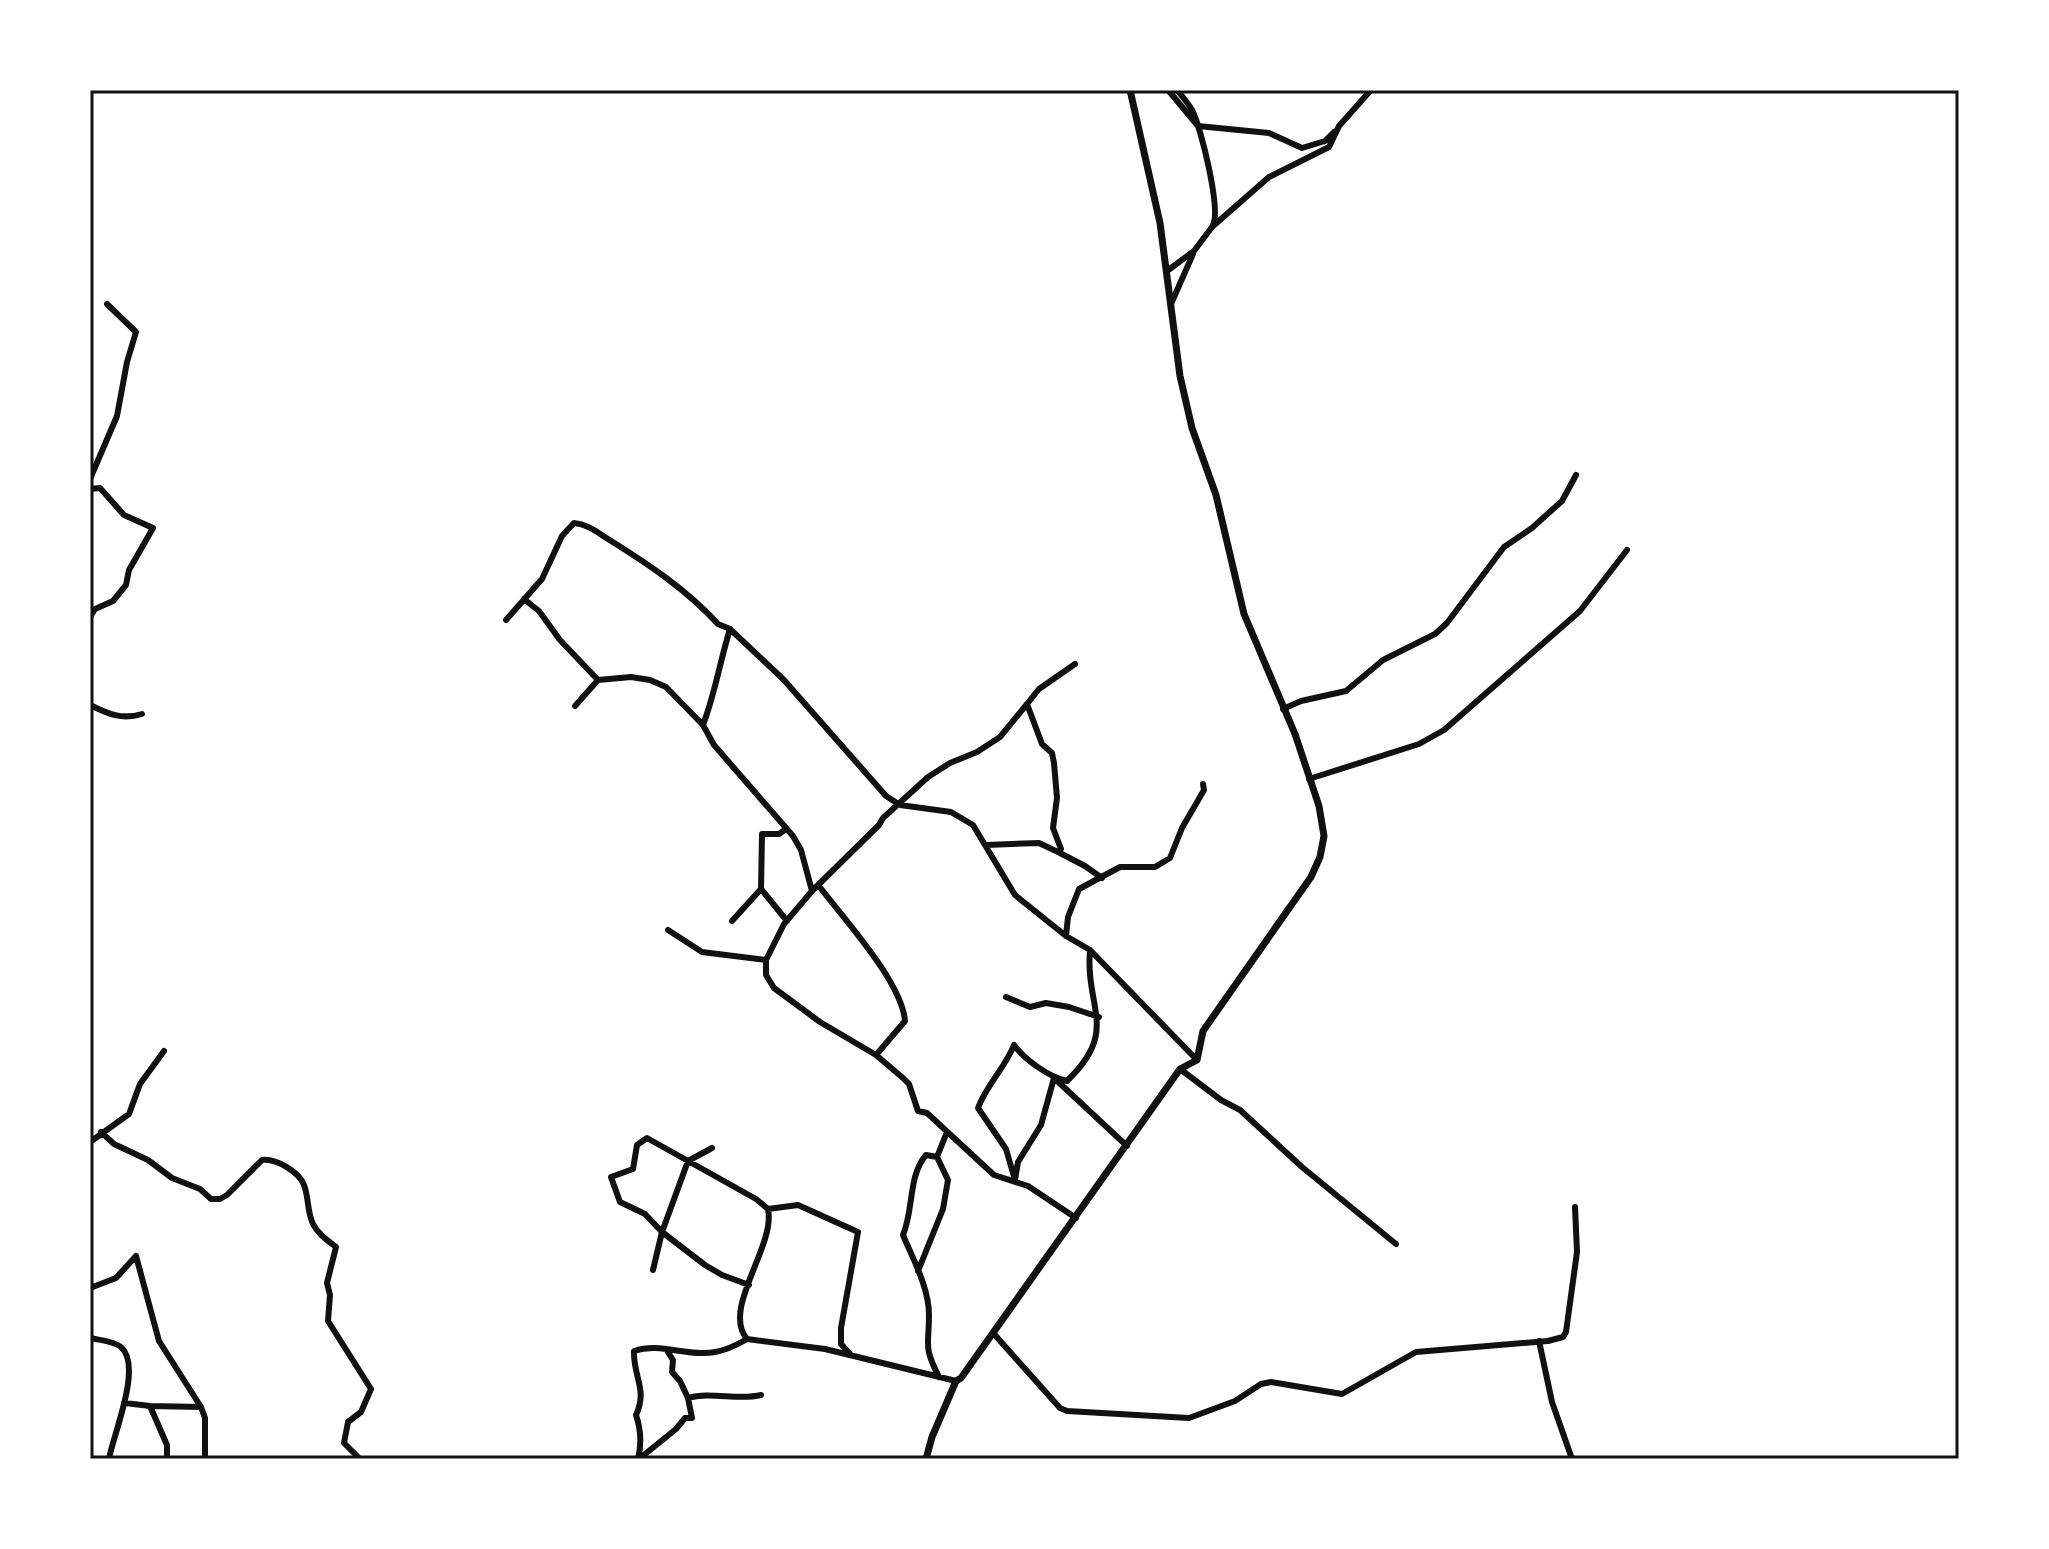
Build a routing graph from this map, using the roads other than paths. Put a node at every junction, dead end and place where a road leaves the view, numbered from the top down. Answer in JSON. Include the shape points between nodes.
{"nodes":[{"id":1,"x":1130,"y":90,"type":"edge"},
{"id":2,"x":1168,"y":90,"type":"edge"},
{"id":3,"x":1177,"y":90,"type":"edge"},
{"id":4,"x":1371,"y":90,"type":"edge"},
{"id":5,"x":1198,"y":126,"type":"junction"},
{"id":6,"x":1339,"y":126,"type":"junction"},
{"id":7,"x":1212,"y":227,"type":"junction"},
{"id":8,"x":1194,"y":251,"type":"junction"},
{"id":9,"x":1167,"y":271,"type":"junction"},
{"id":10,"x":107,"y":304,"type":"dead end"},
{"id":11,"x":1171,"y":304,"type":"junction"},
{"id":12,"x":1576,"y":475,"type":"dead end"},
{"id":13,"x":90,"y":479,"type":"edge"},
{"id":14,"x":90,"y":489,"type":"edge"},
{"id":15,"x":1627,"y":550,"type":"dead end"},
{"id":16,"x":524,"y":599,"type":"junction"},
{"id":17,"x":90,"y":617,"type":"edge"},
{"id":18,"x":506,"y":620,"type":"dead end"},
{"id":19,"x":730,"y":629,"type":"junction"},
{"id":20,"x":1075,"y":664,"type":"dead end"},
{"id":21,"x":598,"y":680,"type":"junction"},
{"id":22,"x":1027,"y":704,"type":"junction"},
{"id":23,"x":90,"y":705,"type":"edge"},
{"id":24,"x":575,"y":706,"type":"dead end"},
{"id":25,"x":1283,"y":709,"type":"junction"},
{"id":26,"x":142,"y":714,"type":"dead end"},
{"id":27,"x":703,"y":725,"type":"junction"},
{"id":28,"x":1309,"y":779,"type":"junction"},
{"id":29,"x":1203,"y":784,"type":"dead end"},
{"id":30,"x":900,"y":805,"type":"junction"},
{"id":31,"x":786,"y":829,"type":"junction"},
{"id":32,"x":986,"y":845,"type":"junction"},
{"id":33,"x":1058,"y":852,"type":"junction"},
{"id":34,"x":1102,"y":878,"type":"junction"},
{"id":35,"x":819,"y":886,"type":"junction"},
{"id":36,"x":761,"y":889,"type":"junction"},
{"id":37,"x":812,"y":891,"type":"junction"},
{"id":38,"x":732,"y":921,"type":"dead end"},
{"id":39,"x":787,"y":921,"type":"junction"},
{"id":40,"x":668,"y":930,"type":"dead end"},
{"id":41,"x":1066,"y":936,"type":"junction"},
{"id":42,"x":1090,"y":950,"type":"junction"},
{"id":43,"x":766,"y":960,"type":"junction"},
{"id":44,"x":1006,"y":997,"type":"dead end"},
{"id":45,"x":1099,"y":1017,"type":"junction"},
{"id":46,"x":164,"y":1051,"type":"dead end"},
{"id":47,"x":876,"y":1055,"type":"junction"},
{"id":48,"x":1197,"y":1060,"type":"junction"},
{"id":49,"x":1180,"y":1069,"type":"junction"},
{"id":50,"x":1054,"y":1078,"type":"junction"},
{"id":51,"x":101,"y":1132,"type":"junction"},
{"id":52,"x":947,"y":1132,"type":"junction"},
{"id":53,"x":90,"y":1142,"type":"edge"},
{"id":54,"x":1127,"y":1146,"type":"junction"},
{"id":55,"x":712,"y":1148,"type":"dead end"},
{"id":56,"x":937,"y":1157,"type":"junction"},
{"id":57,"x":688,"y":1161,"type":"junction"},
{"id":58,"x":1015,"y":1180,"type":"junction"},
{"id":59,"x":1575,"y":1207,"type":"dead end"},
{"id":60,"x":768,"y":1209,"type":"junction"},
{"id":61,"x":1076,"y":1218,"type":"junction"},
{"id":62,"x":662,"y":1232,"type":"junction"},
{"id":63,"x":1396,"y":1244,"type":"dead end"},
{"id":64,"x":653,"y":1270,"type":"dead end"},
{"id":65,"x":918,"y":1271,"type":"junction"},
{"id":66,"x":749,"y":1285,"type":"junction"},
{"id":67,"x":90,"y":1288,"type":"edge"},
{"id":68,"x":994,"y":1334,"type":"junction"},
{"id":69,"x":90,"y":1338,"type":"edge"},
{"id":70,"x":747,"y":1339,"type":"junction"},
{"id":71,"x":1539,"y":1341,"type":"junction"},
{"id":72,"x":666,"y":1349,"type":"junction"},
{"id":73,"x":850,"y":1354,"type":"junction"},
{"id":74,"x":939,"y":1377,"type":"junction"},
{"id":75,"x":956,"y":1381,"type":"junction"},
{"id":76,"x":761,"y":1395,"type":"dead end"},
{"id":77,"x":688,"y":1398,"type":"junction"},
{"id":78,"x":125,"y":1403,"type":"junction"},
{"id":79,"x":150,"y":1406,"type":"junction"},
{"id":80,"x":201,"y":1407,"type":"junction"},
{"id":81,"x":109,"y":1459,"type":"edge"},
{"id":82,"x":167,"y":1459,"type":"edge"},
{"id":83,"x":205,"y":1459,"type":"edge"},
{"id":84,"x":360,"y":1459,"type":"edge"},
{"id":85,"x":638,"y":1459,"type":"edge"},
{"id":86,"x":926,"y":1459,"type":"edge"},
{"id":87,"x":1572,"y":1459,"type":"edge"}],
"edges":[{"from":1,"to":9,"type":"street"},
{"from":2,"to":5,"type":"street"},
{"from":3,"to":5,"type":"street"},
{"from":4,"to":6,"type":"street"},
{"from":5,"to":6,"type":"street","via":[[1269,133],[1302,148],[1325,141]]},
{"from":5,"to":7,"type":"street","via":[[1213,190]]},
{"from":6,"to":7,"type":"street","via":[[1329,147],[1269,177]]},
{"from":7,"to":8,"type":"street"},
{"from":8,"to":9,"type":"street"},
{"from":8,"to":11,"type":"street"},
{"from":9,"to":11,"type":"street"},
{"from":10,"to":13,"type":"street","via":[[136,332],[117,416]]},
{"from":11,"to":25,"type":"street","via":[[1192,428],[1216,495],[1244,614]]},
{"from":12,"to":25,"type":"street","via":[[1562,501],[1504,547],[1435,634],[1383,660],[1346,691]]},
{"from":14,"to":17,"type":"street","via":[[100,488],[124,515],[153,528],[126,585]]},
{"from":15,"to":28,"type":"street","via":[[1580,611],[1444,730],[1419,744]]},
{"from":16,"to":18,"type":"street"},
{"from":16,"to":19,"type":"street","via":[[542,579],[568,528],[582,523],[660,572]]},
{"from":16,"to":21,"type":"street"},
{"from":19,"to":27,"type":"street"},
{"from":19,"to":30,"type":"street"},
{"from":20,"to":22,"type":"street"},
{"from":21,"to":24,"type":"street"},
{"from":21,"to":27,"type":"street","via":[[650,680],[666,687]]},
{"from":22,"to":30,"type":"street","via":[[1000,737],[928,777]]},
{"from":22,"to":33,"type":"street","via":[[1042,744],[1052,753]]},
{"from":23,"to":26,"type":"street","via":[[127,718]]},
{"from":25,"to":28,"type":"street"},
{"from":27,"to":31,"type":"street"},
{"from":28,"to":48,"type":"street","via":[[1323,823],[1320,857],[1203,1031]]},
{"from":29,"to":34,"type":"street","via":[[1170,858],[1155,867],[1120,867]]},
{"from":30,"to":32,"type":"street","via":[[963,817]]},
{"from":30,"to":35,"type":"street"},
{"from":31,"to":36,"type":"street","via":[[762,834]]},
{"from":31,"to":37,"type":"street","via":[[801,850]]},
{"from":32,"to":33,"type":"street","via":[[1039,843]]},
{"from":32,"to":41,"type":"street","via":[[1015,895]]},
{"from":33,"to":34,"type":"street"},
{"from":34,"to":41,"type":"street","via":[[1079,889]]},
{"from":35,"to":37,"type":"street"},
{"from":35,"to":47,"type":"street","via":[[904,1007],[905,1021]]},
{"from":36,"to":38,"type":"street"},
{"from":36,"to":39,"type":"street"},
{"from":37,"to":39,"type":"street"},
{"from":39,"to":43,"type":"street"},
{"from":40,"to":43,"type":"street","via":[[702,952]]},
{"from":41,"to":42,"type":"street"},
{"from":42,"to":45,"type":"street","via":[[1090,984]]},
{"from":42,"to":48,"type":"street"},
{"from":43,"to":47,"type":"street","via":[[766,975],[774,988]]},
{"from":44,"to":45,"type":"street","via":[[1030,1007],[1046,1003]]},
{"from":45,"to":50,"type":"street","via":[[1092,1051],[1081,1068],[1067,1081]]},
{"from":46,"to":51,"type":"street","via":[[140,1084],[129,1114]]},
{"from":47,"to":52,"type":"street","via":[[909,1084],[918,1111]]},
{"from":48,"to":49,"type":"street"},
{"from":49,"to":54,"type":"street"},
{"from":49,"to":63,"type":"street","via":[[1240,1110]]},
{"from":50,"to":54,"type":"street"},
{"from":50,"to":58,"type":"street","via":[[1041,1125],[1018,1162]]},
{"from":50,"to":58,"type":"street","via":[[1014,1045],[978,1108],[1006,1149]]},
{"from":51,"to":53,"type":"street"},
{"from":51,"to":84,"type":"street","via":[[211,1199],[227,1195],[262,1160],[284,1164],[304,1182],[312,1223],[336,1247],[327,1283],[328,1321],[371,1389],[361,1412],[348,1422],[344,1443]]},
{"from":52,"to":56,"type":"street"},
{"from":52,"to":58,"type":"street","via":[[994,1175]]},
{"from":54,"to":61,"type":"street"},
{"from":55,"to":57,"type":"street"},
{"from":56,"to":65,"type":"street","via":[[948,1180],[943,1209]]},
{"from":56,"to":65,"type":"street","via":[[926,1155],[915,1168],[903,1235]]},
{"from":57,"to":60,"type":"street"},
{"from":57,"to":62,"type":"street"},
{"from":57,"to":62,"type":"street","via":[[647,1138],[637,1145],[633,1169],[611,1177],[620,1202],[645,1214]]},
{"from":58,"to":61,"type":"street"},
{"from":59,"to":71,"type":"street","via":[[1577,1252],[1566,1332],[1558,1340]]},
{"from":60,"to":66,"type":"street","via":[[768,1227]]},
{"from":60,"to":73,"type":"street","via":[[798,1205],[858,1232],[841,1328],[841,1344]]},
{"from":61,"to":68,"type":"street"},
{"from":62,"to":64,"type":"street"},
{"from":62,"to":66,"type":"street","via":[[705,1265]]},
{"from":65,"to":74,"type":"street","via":[[929,1314],[926,1345]]},
{"from":66,"to":70,"type":"street","via":[[739,1313]]},
{"from":67,"to":80,"type":"street","via":[[116,1278],[136,1256],[159,1341]]},
{"from":68,"to":71,"type":"street","via":[[1060,1408],[1171,1418],[1198,1415],[1261,1384],[1342,1394],[1416,1352]]},
{"from":68,"to":75,"type":"street"},
{"from":69,"to":78,"type":"street","via":[[123,1348],[128,1362]]},
{"from":70,"to":72,"type":"street","via":[[704,1353]]},
{"from":70,"to":73,"type":"street"},
{"from":71,"to":87,"type":"street"},
{"from":72,"to":77,"type":"street"},
{"from":72,"to":85,"type":"street","via":[[649,1346],[634,1351],[642,1401],[636,1415]]},
{"from":73,"to":74,"type":"street"},
{"from":74,"to":75,"type":"street"},
{"from":75,"to":86,"type":"street"},
{"from":76,"to":77,"type":"street"},
{"from":77,"to":85,"type":"street","via":[[692,1418],[685,1418]]},
{"from":78,"to":79,"type":"street"},
{"from":78,"to":81,"type":"street"},
{"from":79,"to":80,"type":"street"},
{"from":79,"to":82,"type":"street","via":[[167,1445]]},
{"from":80,"to":83,"type":"street"}]}
